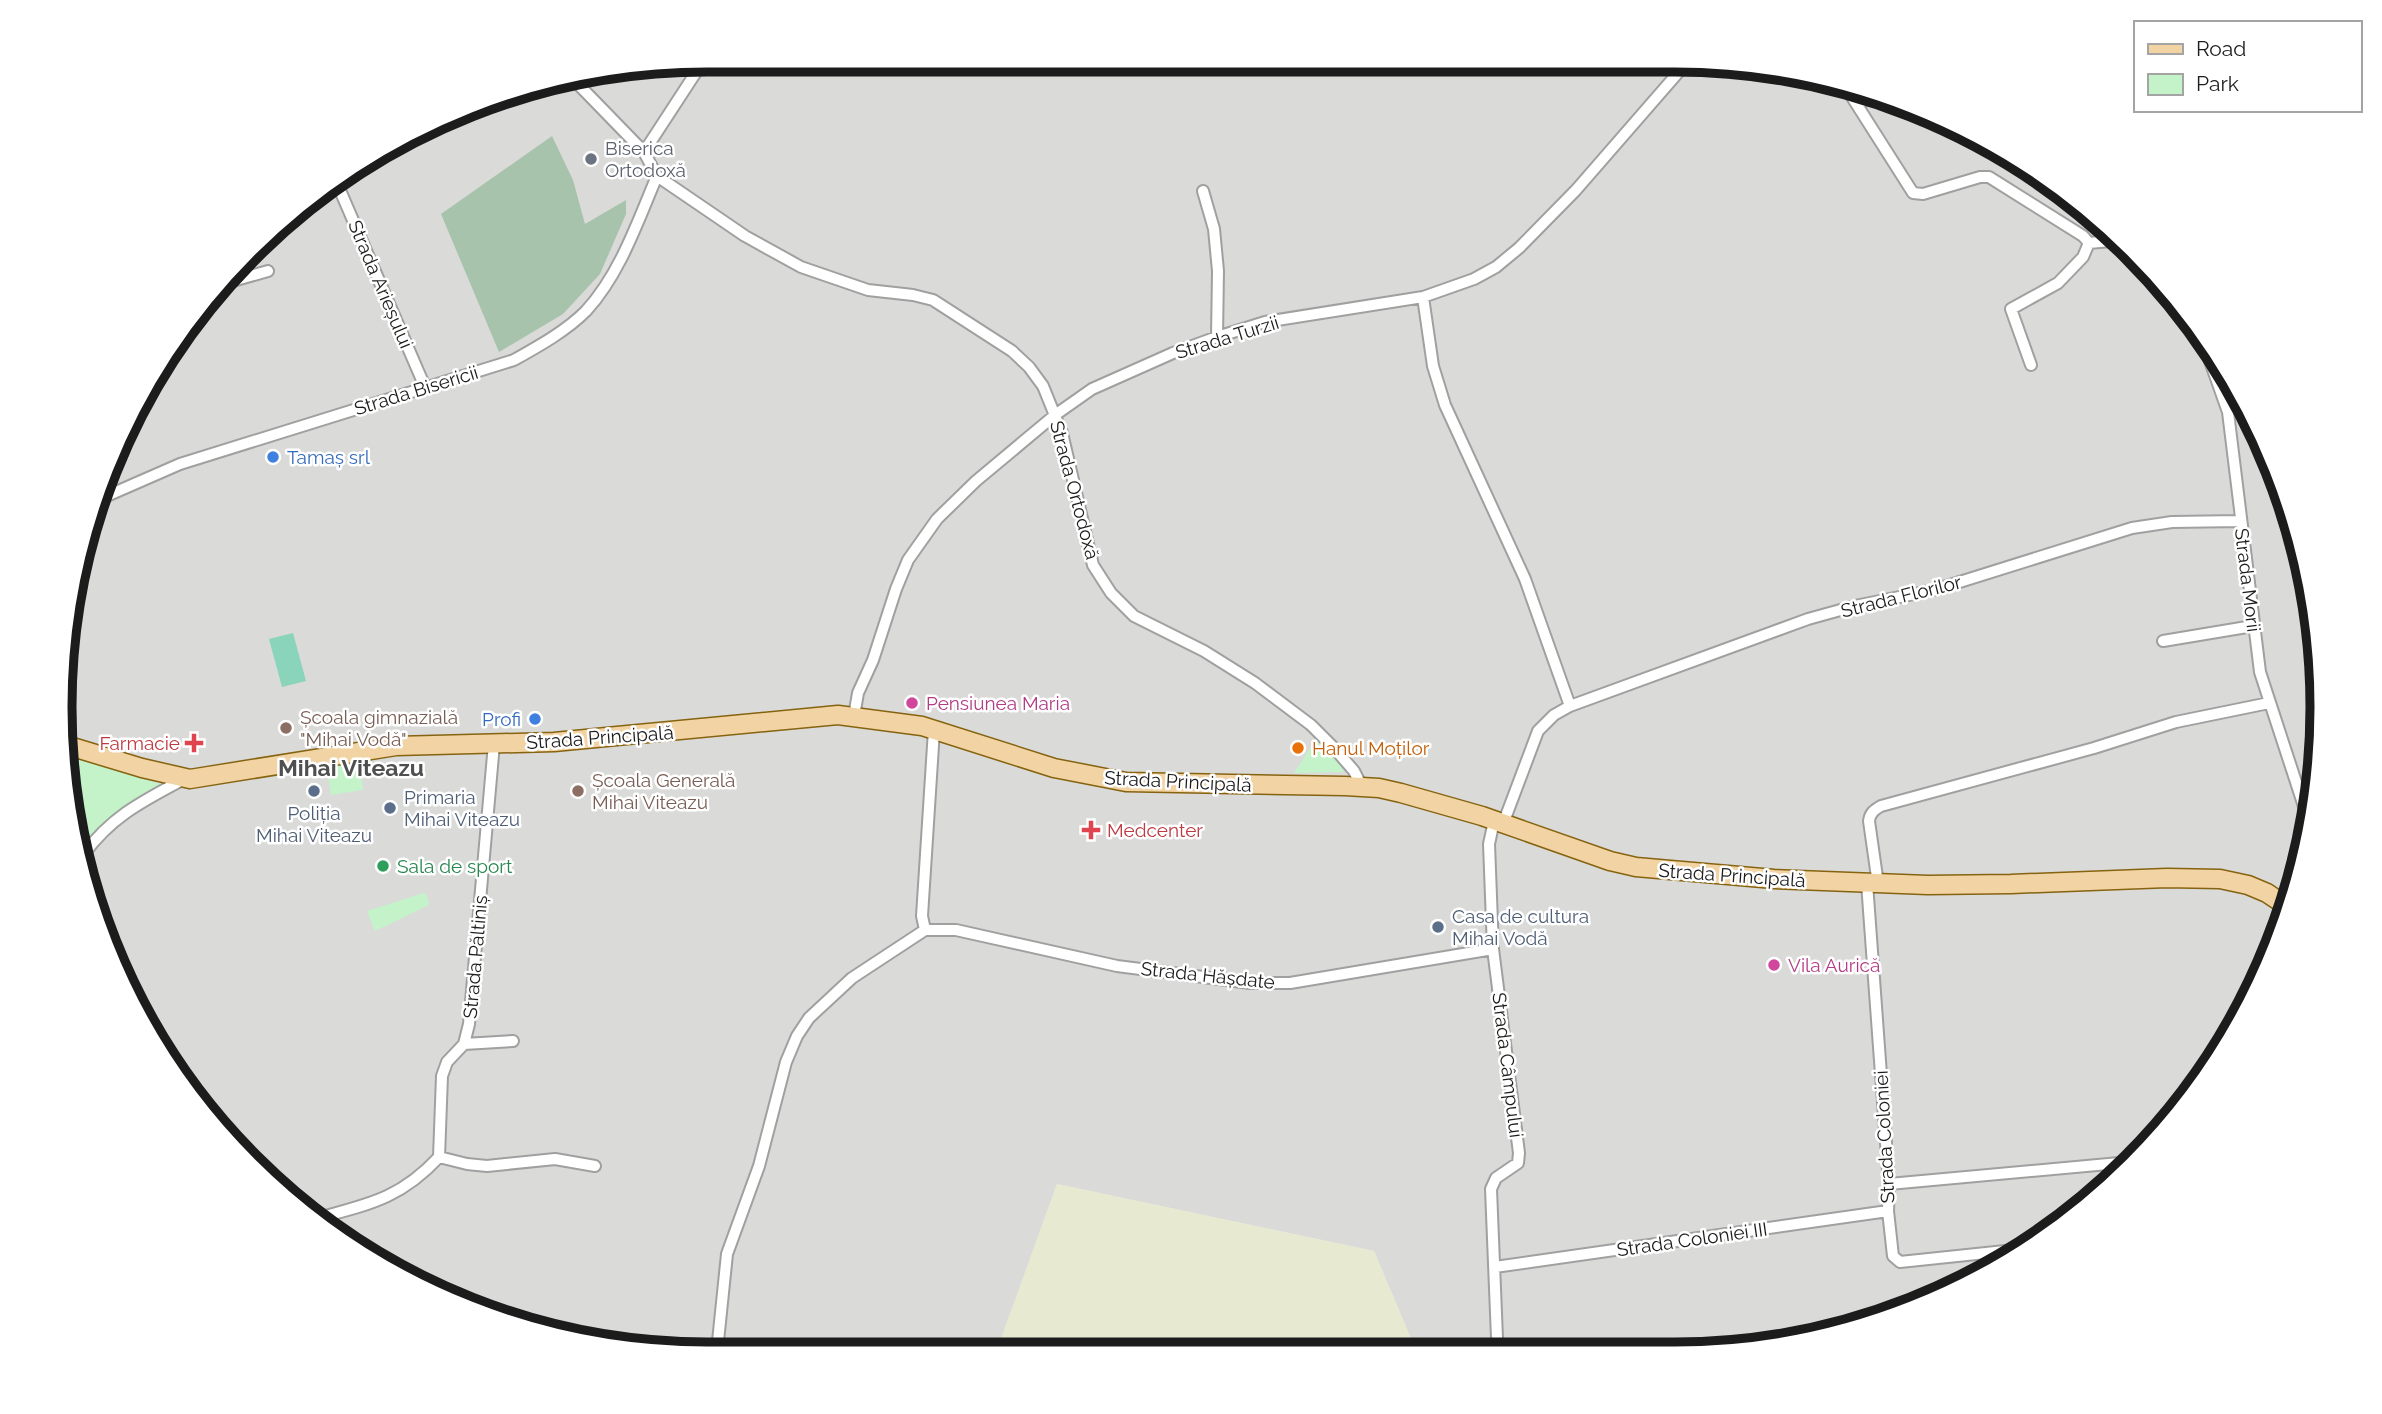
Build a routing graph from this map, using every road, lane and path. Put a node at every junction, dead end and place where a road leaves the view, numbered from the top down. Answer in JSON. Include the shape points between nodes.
{"nodes":[{"id":1,"x":696,"y":72,"type":"edge"},
{"id":2,"x":1679,"y":72,"type":"edge"},
{"id":3,"x":579,"y":85,"type":"edge"},
{"id":4,"x":1853,"y":97,"type":"edge"},
{"id":5,"x":1864,"y":101,"type":"edge"},
{"id":6,"x":1858,"y":104,"type":"junction"},
{"id":7,"x":644,"y":152,"type":"junction"},
{"id":8,"x":657,"y":176,"type":"junction"},
{"id":9,"x":340,"y":189,"type":"edge"},
{"id":10,"x":1203,"y":191,"type":"dead end"},
{"id":11,"x":2107,"y":241,"type":"edge"},
{"id":12,"x":2089,"y":243,"type":"junction"},
{"id":13,"x":268,"y":271,"type":"dead end"},
{"id":14,"x":237,"y":280,"type":"edge"},
{"id":15,"x":1423,"y":297,"type":"junction"},
{"id":16,"x":1217,"y":337,"type":"junction"},
{"id":17,"x":2031,"y":365,"type":"dead end"},
{"id":18,"x":2213,"y":370,"type":"edge"},
{"id":19,"x":425,"y":387,"type":"junction"},
{"id":20,"x":1055,"y":415,"type":"junction"},
{"id":21,"x":108,"y":495,"type":"edge"},
{"id":22,"x":2240,"y":521,"type":"junction"},
{"id":23,"x":2253,"y":625,"type":"junction"},
{"id":24,"x":2163,"y":642,"type":"dead end"},
{"id":25,"x":2269,"y":703,"type":"junction"},
{"id":26,"x":1570,"y":706,"type":"junction"},
{"id":27,"x":854,"y":716,"type":"junction"},
{"id":28,"x":934,"y":730,"type":"junction"},
{"id":29,"x":494,"y":744,"type":"junction"},
{"id":30,"x":73,"y":747,"type":"edge"},
{"id":31,"x":184,"y":779,"type":"junction"},
{"id":32,"x":1362,"y":787,"type":"junction"},
{"id":33,"x":2303,"y":803,"type":"edge"},
{"id":34,"x":1499,"y":822,"type":"junction"},
{"id":35,"x":88,"y":849,"type":"edge"},
{"id":36,"x":1873,"y":883,"type":"junction"},
{"id":37,"x":2280,"y":902,"type":"edge"},
{"id":38,"x":925,"y":930,"type":"junction"},
{"id":39,"x":1493,"y":949,"type":"junction"},
{"id":40,"x":513,"y":1041,"type":"dead end"},
{"id":41,"x":464,"y":1044,"type":"junction"},
{"id":42,"x":439,"y":1157,"type":"junction"},
{"id":43,"x":2117,"y":1163,"type":"edge"},
{"id":44,"x":595,"y":1166,"type":"dead end"},
{"id":45,"x":1889,"y":1184,"type":"junction"},
{"id":46,"x":1888,"y":1211,"type":"junction"},
{"id":47,"x":327,"y":1216,"type":"edge"},
{"id":48,"x":2001,"y":1252,"type":"edge"},
{"id":49,"x":1495,"y":1267,"type":"junction"},
{"id":50,"x":1497,"y":1338,"type":"dead end"},
{"id":51,"x":718,"y":1342,"type":"edge"}],
"edges":[{"from":1,"to":7,"type":"street"},
{"from":2,"to":15,"type":"street","name":"Strada Turzii","via":[[1519,248],[1474,279]]},
{"from":3,"to":7,"type":"street","name":"Strada Ortodoxă"},
{"from":4,"to":6,"type":"street"},
{"from":5,"to":6,"type":"street"},
{"from":6,"to":12,"type":"street","via":[[1913,193],[1989,177]]},
{"from":7,"to":8,"type":"street","name":"Strada Ortodoxă"},
{"from":8,"to":19,"type":"street","name":"Strada Bisericii","via":[[630,240],[585,312],[550,340],[514,360]]},
{"from":8,"to":20,"type":"street","name":"Strada Ortodoxă","via":[[744,236],[801,267],[868,290],[933,300],[1029,367]]},
{"from":9,"to":19,"type":"street","name":"Strada Arieșului"},
{"from":10,"to":16,"type":"street","via":[[1214,229]]},
{"from":11,"to":12,"type":"street"},
{"from":12,"to":17,"type":"street","via":[[2083,257],[2058,283],[2011,309]]},
{"from":13,"to":14,"type":"street"},
{"from":15,"to":16,"type":"street","name":"Strada Turzii","via":[[1265,322]]},
{"from":15,"to":26,"type":"street","via":[[1433,366],[1446,405],[1525,579]]},
{"from":16,"to":20,"type":"street","name":"Strada Turzii","via":[[1092,389]]},
{"from":18,"to":22,"type":"street","name":"Strada Morii","via":[[2228,412]]},
{"from":19,"to":21,"type":"street","name":"Strada Bisericii","via":[[180,464]]},
{"from":20,"to":27,"type":"street","name":"Strada Turzii","via":[[937,519],[908,560],[858,693]]},
{"from":20,"to":32,"type":"street","name":"Strada Ortodoxă","via":[[1093,565],[1111,593],[1135,615],[1255,683],[1301,718],[1335,749]]},
{"from":22,"to":23,"type":"street","name":"Strada Morii"},
{"from":22,"to":26,"type":"street","name":"Strada Florilor","via":[[2132,528],[1934,590],[1808,620]]},
{"from":23,"to":24,"type":"street"},
{"from":23,"to":25,"type":"street","name":"Strada Morii"},
{"from":25,"to":33,"type":"street","name":"Strada Morii"},
{"from":25,"to":36,"type":"street","name":"Strada Coloniei","via":[[2176,722],[1881,806],[1868,821]]},
{"from":26,"to":34,"type":"street","name":"Strada Florilor","via":[[1538,731]]},
{"from":27,"to":28,"type":"main road","name":"Strada Principală"},
{"from":27,"to":29,"type":"main road","name":"Strada Principală"},
{"from":28,"to":32,"type":"main road","name":"Strada Principală","via":[[1054,768],[1116,781]]},
{"from":28,"to":38,"type":"street","via":[[922,916]]},
{"from":29,"to":31,"type":"main road","name":"Strada Principală","via":[[396,746]]},
{"from":29,"to":41,"type":"street","name":"Strada Păltiniș","via":[[470,1024]]},
{"from":30,"to":31,"type":"main road","name":"Strada Principală"},
{"from":31,"to":35,"type":"street","via":[[131,807]]},
{"from":32,"to":34,"type":"main road","name":"Strada Principală","via":[[1401,793]]},
{"from":34,"to":36,"type":"main road","name":"Strada Principală","via":[[1636,867]]},
{"from":34,"to":39,"type":"street","name":"Strada Câmpului","via":[[1489,844]]},
{"from":36,"to":37,"type":"main road","name":"Strada Principală","via":[[2211,879],[2248,885]]},
{"from":36,"to":45,"type":"street","name":"Strada Coloniei"},
{"from":38,"to":39,"type":"street","name":"Strada Hășdate","via":[[956,930],[1117,966],[1251,984],[1290,983]]},
{"from":38,"to":51,"type":"street","via":[[852,978],[809,1018],[797,1036],[759,1166],[727,1254]]},
{"from":39,"to":49,"type":"street","name":"Strada Câmpului","via":[[1520,1153],[1518,1163],[1496,1178],[1491,1189]]},
{"from":40,"to":41,"type":"street","name":"Strada Păltiniș"},
{"from":41,"to":42,"type":"street","name":"Strada Păltiniș","via":[[447,1062],[442,1076]]},
{"from":42,"to":44,"type":"street","via":[[487,1167],[555,1159]]},
{"from":42,"to":47,"type":"street","via":[[403,1190]]},
{"from":43,"to":45,"type":"street"},
{"from":45,"to":46,"type":"street","name":"Strada Coloniei"},
{"from":46,"to":48,"type":"street","name":"Strada Coloniei","via":[[1893,1256],[1900,1262]]},
{"from":46,"to":49,"type":"street","name":"Strada Coloniei III"},
{"from":49,"to":50,"type":"street","name":"Strada Câmpului"}]}
